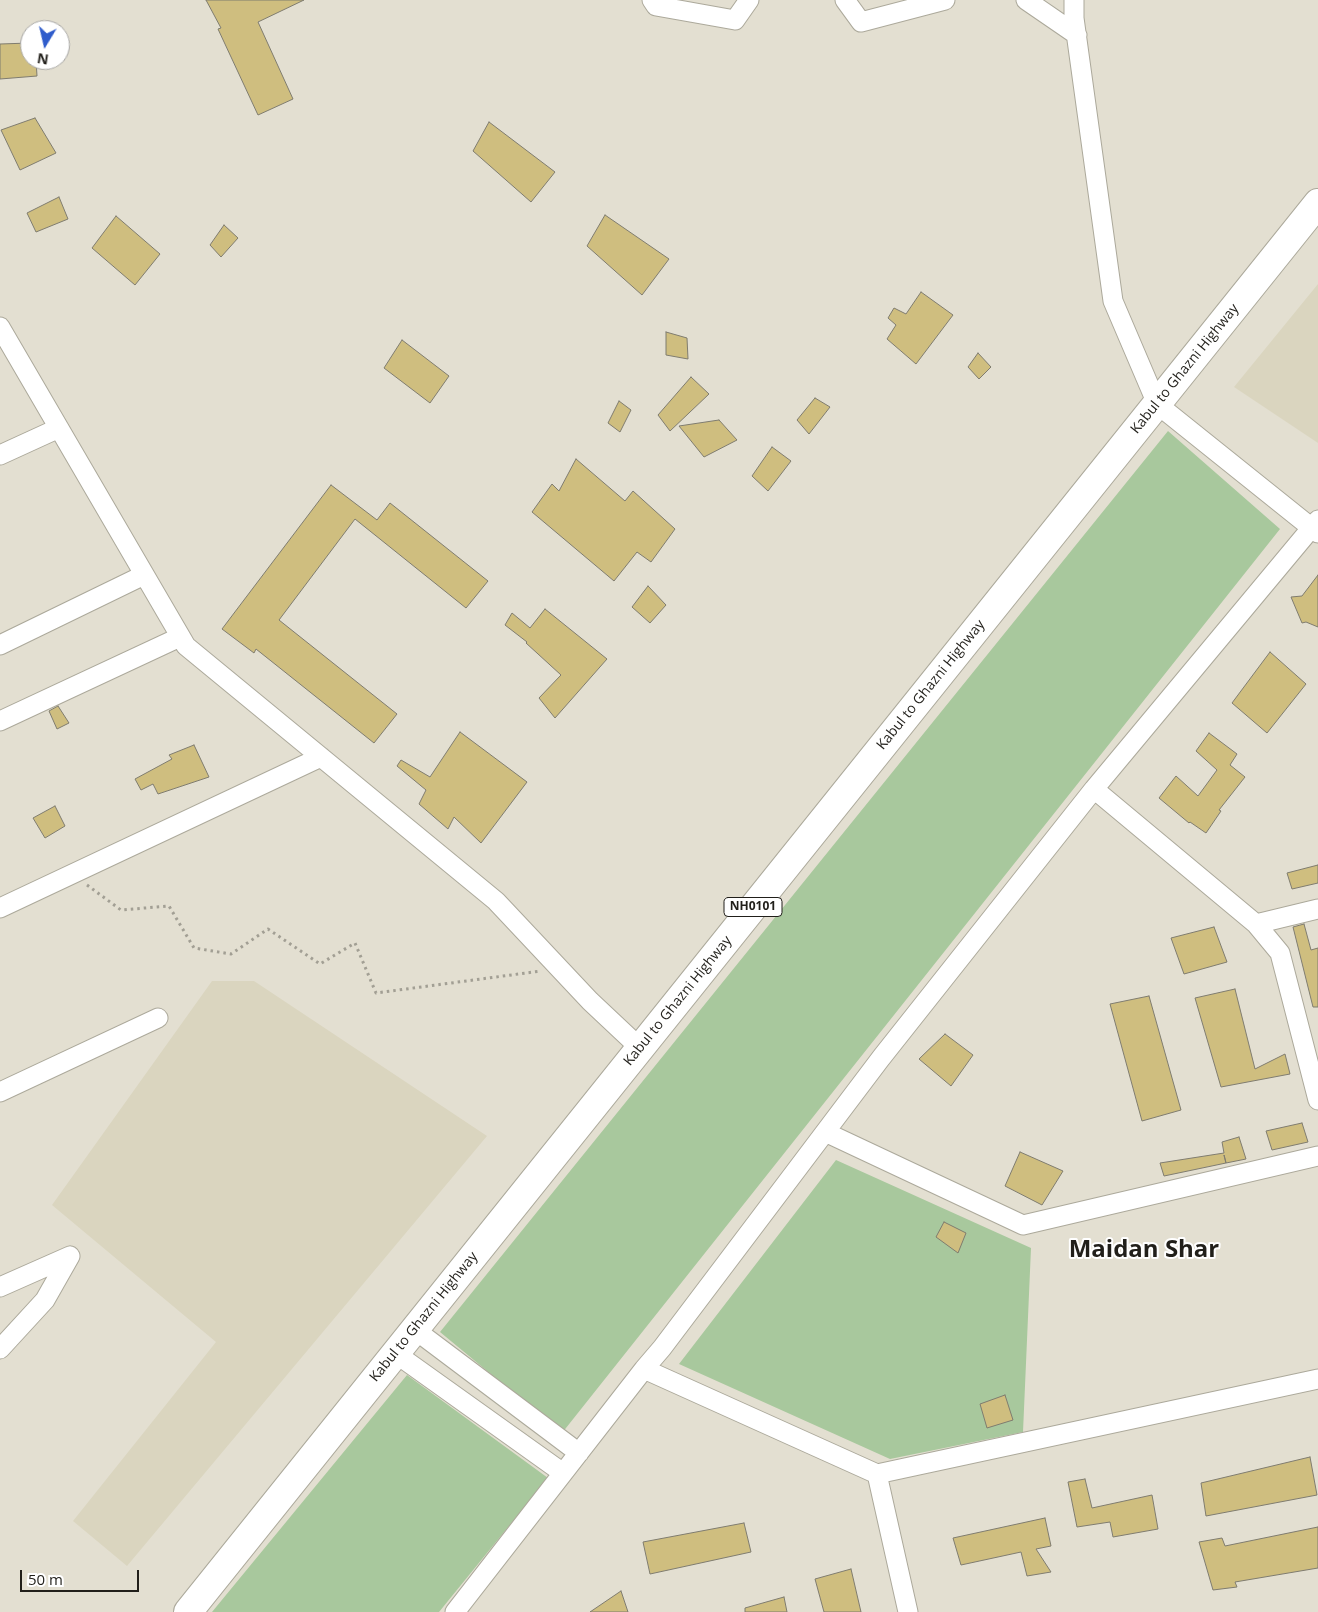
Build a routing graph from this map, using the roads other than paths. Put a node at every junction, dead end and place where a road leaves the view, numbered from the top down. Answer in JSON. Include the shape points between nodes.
{"nodes":[{"id":1,"x":652,"y":0,"type":"edge"},
{"id":2,"x":749,"y":0,"type":"edge"},
{"id":3,"x":845,"y":0,"type":"edge"},
{"id":4,"x":945,"y":0,"type":"edge"},
{"id":5,"x":1026,"y":0,"type":"edge"},
{"id":6,"x":1074,"y":0,"type":"edge"},
{"id":7,"x":1077,"y":34,"type":"junction"},
{"id":8,"x":1318,"y":203,"type":"edge"},
{"id":9,"x":0,"y":327,"type":"edge"},
{"id":10,"x":1157,"y":404,"type":"junction"},
{"id":11,"x":59,"y":428,"type":"junction"},
{"id":12,"x":0,"y":455,"type":"edge"},
{"id":13,"x":1316,"y":527,"type":"edge"},
{"id":14,"x":144,"y":575,"type":"junction"},
{"id":15,"x":180,"y":637,"type":"junction"},
{"id":16,"x":0,"y":645,"type":"edge"},
{"id":17,"x":0,"y":721,"type":"edge"},
{"id":18,"x":321,"y":757,"type":"junction"},
{"id":19,"x":1094,"y":789,"type":"junction"},
{"id":20,"x":0,"y":908,"type":"edge"},
{"id":21,"x":1318,"y":909,"type":"edge"},
{"id":22,"x":1256,"y":924,"type":"junction"},
{"id":23,"x":158,"y":1018,"type":"dead end"},
{"id":24,"x":640,"y":1048,"type":"junction"},
{"id":25,"x":0,"y":1092,"type":"edge"},
{"id":26,"x":1318,"y":1100,"type":"edge"},
{"id":27,"x":825,"y":1132,"type":"junction"},
{"id":28,"x":1318,"y":1156,"type":"edge"},
{"id":29,"x":0,"y":1287,"type":"edge"},
{"id":30,"x":414,"y":1329,"type":"junction"},
{"id":31,"x":0,"y":1349,"type":"edge"},
{"id":32,"x":395,"y":1353,"type":"junction"},
{"id":33,"x":644,"y":1369,"type":"junction"},
{"id":34,"x":1318,"y":1379,"type":"edge"},
{"id":35,"x":579,"y":1453,"type":"junction"},
{"id":36,"x":563,"y":1473,"type":"junction"},
{"id":37,"x":877,"y":1474,"type":"junction"},
{"id":38,"x":188,"y":1612,"type":"edge"},
{"id":39,"x":455,"y":1612,"type":"edge"},
{"id":40,"x":908,"y":1612,"type":"edge"}],
"edges":[{"from":1,"to":2,"type":"street","via":[[656,6],[735,20]]},
{"from":3,"to":4,"type":"street","via":[[861,22]]},
{"from":5,"to":7,"type":"street"},
{"from":6,"to":7,"type":"street"},
{"from":7,"to":10,"type":"street","via":[[1113,301]]},
{"from":8,"to":10,"type":"highway","name":"Kabul to Ghazni Highway","number":"NH0101"},
{"from":9,"to":11,"type":"street"},
{"from":10,"to":13,"type":"street"},
{"from":10,"to":24,"type":"highway","name":"Kabul to Ghazni Highway","number":"NH0101"},
{"from":11,"to":12,"type":"street"},
{"from":11,"to":14,"type":"street"},
{"from":13,"to":19,"type":"street"},
{"from":14,"to":15,"type":"street"},
{"from":14,"to":16,"type":"street"},
{"from":15,"to":17,"type":"street"},
{"from":15,"to":18,"type":"street","via":[[186,646]]},
{"from":18,"to":20,"type":"street"},
{"from":18,"to":24,"type":"street","via":[[496,901],[590,1002]]},
{"from":19,"to":22,"type":"street"},
{"from":19,"to":27,"type":"street"},
{"from":21,"to":22,"type":"street"},
{"from":22,"to":26,"type":"street","via":[[1280,953]]},
{"from":23,"to":25,"type":"street"},
{"from":24,"to":30,"type":"highway","name":"Kabul to Ghazni Highway","number":"NH0101"},
{"from":27,"to":28,"type":"street","via":[[1023,1225]]},
{"from":27,"to":33,"type":"street"},
{"from":29,"to":31,"type":"street","via":[[70,1256],[45,1300]]},
{"from":30,"to":32,"type":"highway","name":"Kabul to Ghazni Highway","number":"NH0101"},
{"from":30,"to":35,"type":"street"},
{"from":32,"to":36,"type":"street"},
{"from":32,"to":38,"type":"highway","name":"Kabul to Ghazni Highway","number":"NH0101"},
{"from":33,"to":35,"type":"street"},
{"from":33,"to":37,"type":"street"},
{"from":34,"to":37,"type":"street"},
{"from":35,"to":36,"type":"street"},
{"from":36,"to":39,"type":"street"},
{"from":37,"to":40,"type":"street"}]}
